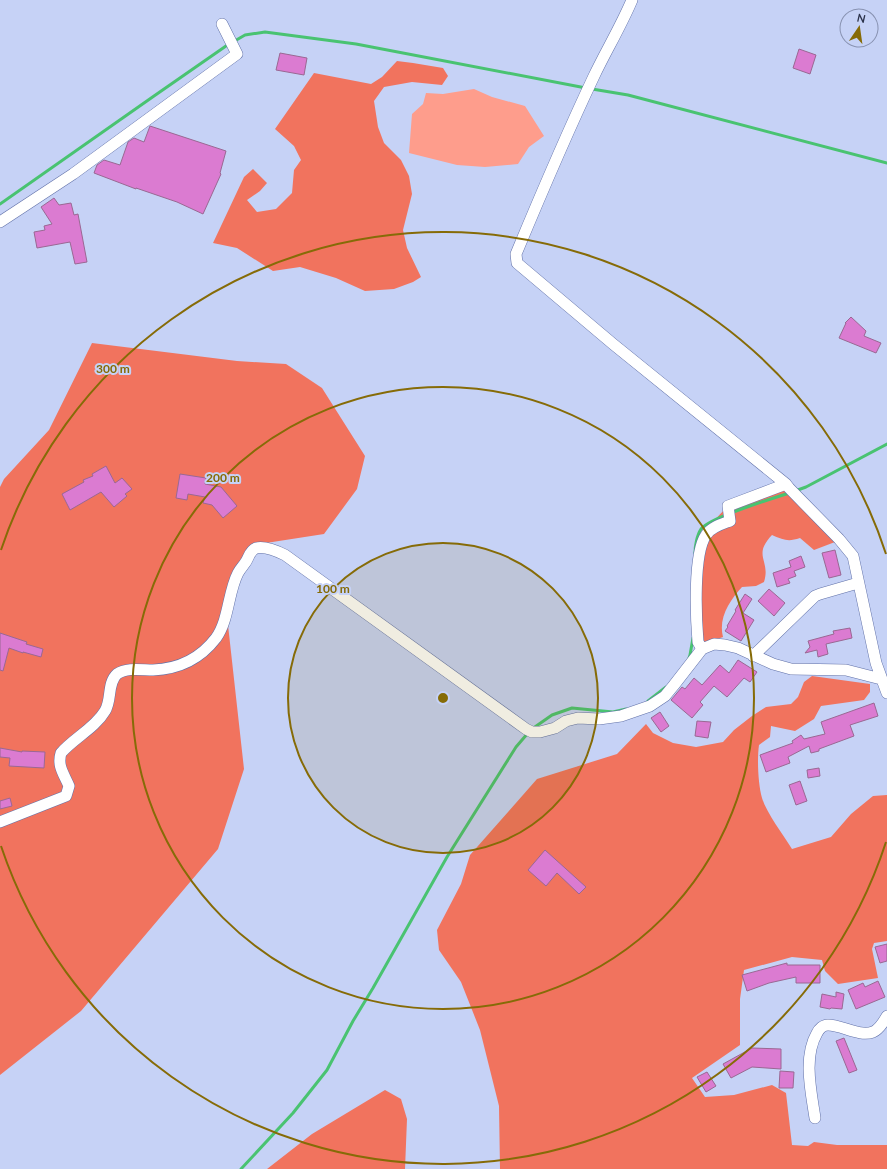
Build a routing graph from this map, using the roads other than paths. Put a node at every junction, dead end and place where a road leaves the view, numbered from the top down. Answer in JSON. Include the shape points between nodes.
{"nodes":[{"id":1,"x":632,"y":0,"type":"edge"},
{"id":2,"x":222,"y":24,"type":"dead end"},
{"id":3,"x":0,"y":222,"type":"edge"},
{"id":4,"x":786,"y":484,"type":"junction"},
{"id":5,"x":858,"y":583,"type":"junction"},
{"id":6,"x":702,"y":649,"type":"junction"},
{"id":7,"x":753,"y":656,"type":"junction"},
{"id":8,"x":881,"y":679,"type":"junction"},
{"id":9,"x":887,"y":693,"type":"edge"},
{"id":10,"x":0,"y":822,"type":"edge"},
{"id":11,"x":887,"y":1016,"type":"edge"},
{"id":12,"x":815,"y":1118,"type":"dead end"}],
"edges":[{"from":1,"to":4,"type":"street","via":[[548,174],[516,254],[517,263]]},
{"from":2,"to":3,"type":"street","via":[[237,54],[73,174]]},
{"from":4,"to":5,"type":"street","via":[[853,556]]},
{"from":4,"to":6,"type":"street","via":[[728,506],[730,522],[715,527],[706,534],[699,552],[697,591],[698,642]]},
{"from":5,"to":7,"type":"street","via":[[815,596]]},
{"from":5,"to":8,"type":"street"},
{"from":6,"to":7,"type":"street","via":[[714,644],[725,645]]},
{"from":6,"to":10,"type":"street","via":[[664,696],[650,706],[621,716],[578,718],[566,721],[555,728],[532,732],[285,555],[256,548],[250,552],[238,573],[222,628],[206,649],[193,660],[176,667],[123,671],[118,674],[113,679],[106,711],[61,753],[59,765],[69,786],[66,796]]},
{"from":7,"to":8,"type":"street","via":[[791,669],[846,670]]},
{"from":8,"to":9,"type":"street"},
{"from":11,"to":12,"type":"street","via":[[874,1032],[865,1033],[827,1024],[820,1028],[809,1055]]}]}
